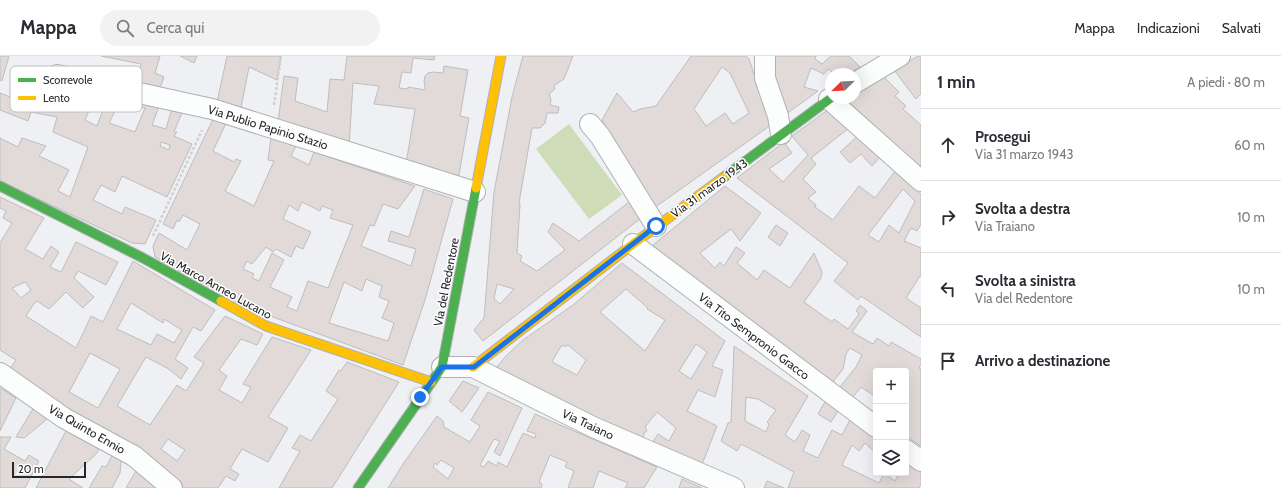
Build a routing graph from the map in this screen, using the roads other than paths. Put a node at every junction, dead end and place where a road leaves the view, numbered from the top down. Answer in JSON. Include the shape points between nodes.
{"nodes":[{"id":1,"x":501,"y":56,"type":"edge"},
{"id":2,"x":765,"y":56,"type":"edge"},
{"id":3,"x":900,"y":56,"type":"edge"},
{"id":4,"x":861,"y":79,"type":"edge"},
{"id":5,"x":142,"y":94,"type":"edge"},
{"id":6,"x":825,"y":102,"type":"edge"},
{"id":7,"x":837,"y":104,"type":"edge"},
{"id":8,"x":590,"y":124,"type":"dead end"},
{"id":9,"x":781,"y":134,"type":"junction"},
{"id":10,"x":921,"y":181,"type":"edge"},
{"id":11,"x":0,"y":186,"type":"edge"},
{"id":12,"x":475,"y":192,"type":"junction"},
{"id":13,"x":656,"y":226,"type":"junction"},
{"id":14,"x":633,"y":244,"type":"junction"},
{"id":15,"x":474,"y":367,"type":"junction"},
{"id":16,"x":0,"y":373,"type":"edge"},
{"id":17,"x":437,"y":374,"type":"junction"},
{"id":18,"x":873,"y":425,"type":"edge"},
{"id":19,"x":909,"y":452,"type":"edge"},
{"id":20,"x":921,"y":461,"type":"edge"},
{"id":21,"x":724,"y":486,"type":"edge"},
{"id":22,"x":172,"y":488,"type":"edge"},
{"id":23,"x":358,"y":488,"type":"edge"}],
"edges":[{"from":1,"to":12,"type":"street","name":"Via del Redentore"},
{"from":2,"to":9,"type":"street","via":[[765,78],[778,116]]},
{"from":3,"to":4,"type":"street"},
{"from":5,"to":12,"type":"street","name":"Via Publio Papinio Stazio","via":[[212,109]]},
{"from":6,"to":9,"type":"street","name":"Via 31 marzo 1943"},
{"from":7,"to":10,"type":"street"},
{"from":8,"to":13,"type":"street"},
{"from":9,"to":13,"type":"street","name":"Via 31 marzo 1943"},
{"from":11,"to":17,"type":"street","name":"Via Marco Anneo Lucano","via":[[143,258],[266,326]]},
{"from":12,"to":17,"type":"street","name":"Via del Redentore"},
{"from":13,"to":14,"type":"street","name":"Via 31 marzo 1943"},
{"from":14,"to":15,"type":"street","name":"Via 31 marzo 1943"},
{"from":14,"to":18,"type":"street","name":"Via Tito Sempronio Gracco"},
{"from":15,"to":17,"type":"street","name":"Via Traiano"},
{"from":15,"to":21,"type":"street","name":"Via Traiano","via":[[593,427]]},
{"from":16,"to":22,"type":"street","name":"Via Quinto Ennio","via":[[64,418],[134,456]]},
{"from":17,"to":23,"type":"street","name":"Via del Redentore"},
{"from":19,"to":20,"type":"street"}]}
